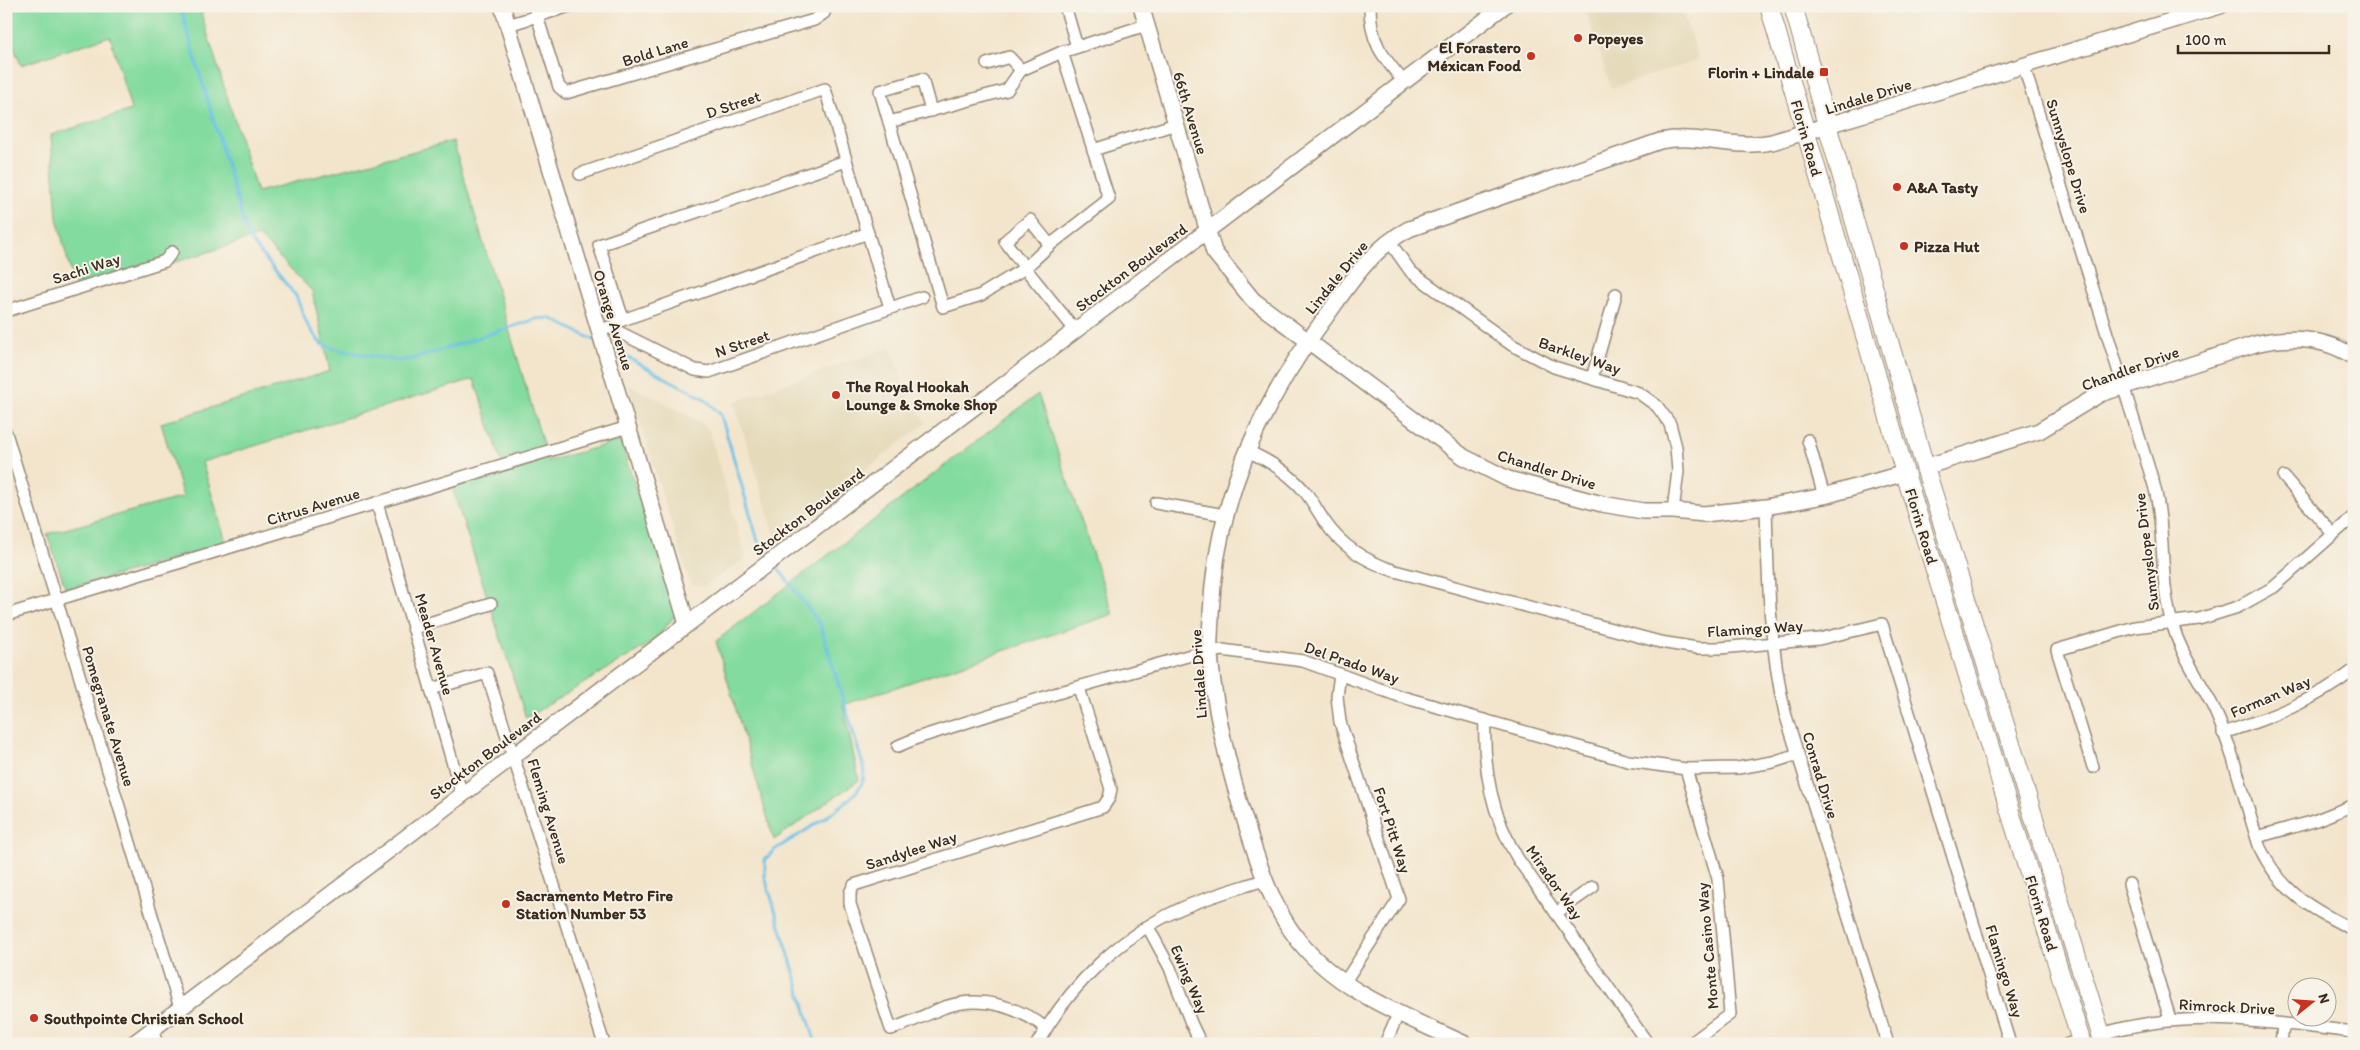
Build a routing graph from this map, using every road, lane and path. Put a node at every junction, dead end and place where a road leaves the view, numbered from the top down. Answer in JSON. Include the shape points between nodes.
{"nodes":[{"id":1,"x":502,"y":6,"type":"edge"},
{"id":2,"x":570,"y":6,"type":"edge"},
{"id":3,"x":826,"y":6,"type":"edge"},
{"id":4,"x":1065,"y":6,"type":"edge"},
{"id":5,"x":1141,"y":6,"type":"edge"},
{"id":6,"x":1370,"y":6,"type":"edge"},
{"id":7,"x":1504,"y":6,"type":"edge"},
{"id":8,"x":1769,"y":6,"type":"edge"},
{"id":9,"x":1793,"y":6,"type":"edge"},
{"id":10,"x":2220,"y":6,"type":"edge"},
{"id":11,"x":536,"y":11,"type":"edge"},
{"id":12,"x":508,"y":25,"type":"junction"},
{"id":13,"x":1146,"y":25,"type":"junction"},
{"id":14,"x":1078,"y":47,"type":"junction"},
{"id":15,"x":1062,"y":52,"type":"junction"},
{"id":16,"x":987,"y":64,"type":"dead end"},
{"id":17,"x":2024,"y":67,"type":"junction"},
{"id":18,"x":1021,"y":70,"type":"junction"},
{"id":19,"x":1404,"y":82,"type":"junction"},
{"id":20,"x":931,"y":110,"type":"junction"},
{"id":21,"x":889,"y":122,"type":"junction"},
{"id":22,"x":1176,"y":124,"type":"junction"},
{"id":23,"x":1826,"y":127,"type":"junction"},
{"id":24,"x":1805,"y":132,"type":"junction"},
{"id":25,"x":1093,"y":150,"type":"junction"},
{"id":26,"x":846,"y":161,"type":"junction"},
{"id":27,"x":580,"y":174,"type":"dead end"},
{"id":28,"x":1208,"y":231,"type":"junction"},
{"id":29,"x":868,"y":233,"type":"junction"},
{"id":30,"x":1390,"y":242,"type":"junction"},
{"id":31,"x":1050,"y":246,"type":"junction"},
{"id":32,"x":172,"y":252,"type":"dead end"},
{"id":33,"x":1025,"y":268,"type":"junction"},
{"id":34,"x":1616,"y":294,"type":"dead end"},
{"id":35,"x":922,"y":298,"type":"dead end"},
{"id":36,"x":890,"y":308,"type":"junction"},
{"id":37,"x":6,"y":311,"type":"edge"},
{"id":38,"x":623,"y":319,"type":"junction"},
{"id":39,"x":1076,"y":330,"type":"junction"},
{"id":40,"x":603,"y":331,"type":"junction"},
{"id":41,"x":1308,"y":340,"type":"junction"},
{"id":42,"x":2353,"y":354,"type":"edge"},
{"id":43,"x":1592,"y":378,"type":"junction"},
{"id":44,"x":2124,"y":386,"type":"junction"},
{"id":45,"x":628,"y":427,"type":"junction"},
{"id":46,"x":6,"y":433,"type":"edge"},
{"id":47,"x":1808,"y":440,"type":"dead end"},
{"id":48,"x":1898,"y":447,"type":"junction"},
{"id":49,"x":1247,"y":451,"type":"junction"},
{"id":50,"x":1925,"y":468,"type":"junction"},
{"id":51,"x":1905,"y":473,"type":"junction"},
{"id":52,"x":2284,"y":477,"type":"dead end"},
{"id":53,"x":1933,"y":493,"type":"junction"},
{"id":54,"x":1824,"y":496,"type":"junction"},
{"id":55,"x":1156,"y":502,"type":"dead end"},
{"id":56,"x":377,"y":503,"type":"junction"},
{"id":57,"x":1766,"y":507,"type":"junction"},
{"id":58,"x":1673,"y":511,"type":"junction"},
{"id":59,"x":1225,"y":515,"type":"junction"},
{"id":60,"x":2354,"y":516,"type":"edge"},
{"id":61,"x":2333,"y":534,"type":"junction"},
{"id":62,"x":57,"y":600,"type":"junction"},
{"id":63,"x":491,"y":604,"type":"dead end"},
{"id":64,"x":6,"y":615,"type":"edge"},
{"id":65,"x":2171,"y":622,"type":"junction"},
{"id":66,"x":687,"y":624,"type":"junction"},
{"id":67,"x":413,"y":628,"type":"junction"},
{"id":68,"x":1772,"y":643,"type":"junction"},
{"id":69,"x":1210,"y":651,"type":"junction"},
{"id":70,"x":2354,"y":670,"type":"edge"},
{"id":71,"x":1340,"y":674,"type":"junction"},
{"id":72,"x":1079,"y":688,"type":"junction"},
{"id":73,"x":431,"y":689,"type":"junction"},
{"id":74,"x":1485,"y":720,"type":"junction"},
{"id":75,"x":2224,"y":733,"type":"junction"},
{"id":76,"x":898,"y":746,"type":"dead end"},
{"id":77,"x":1798,"y":754,"type":"junction"},
{"id":78,"x":514,"y":755,"type":"junction"},
{"id":79,"x":2093,"y":767,"type":"dead end"},
{"id":80,"x":1686,"y":769,"type":"junction"},
{"id":81,"x":462,"y":795,"type":"junction"},
{"id":82,"x":2354,"y":805,"type":"edge"},
{"id":83,"x":2256,"y":837,"type":"junction"},
{"id":84,"x":1264,"y":880,"type":"junction"},
{"id":85,"x":2129,"y":884,"type":"dead end"},
{"id":86,"x":1593,"y":887,"type":"dead end"},
{"id":87,"x":1556,"y":913,"type":"junction"},
{"id":88,"x":1148,"y":927,"type":"junction"},
{"id":89,"x":2354,"y":930,"type":"edge"},
{"id":90,"x":1344,"y":983,"type":"junction"},
{"id":91,"x":180,"y":1008,"type":"junction"},
{"id":92,"x":2072,"y":1011,"type":"junction"},
{"id":93,"x":1399,"y":1012,"type":"junction"},
{"id":94,"x":2170,"y":1019,"type":"junction"},
{"id":95,"x":2283,"y":1025,"type":"junction"},
{"id":96,"x":1046,"y":1028,"type":"junction"},
{"id":97,"x":2353,"y":1028,"type":"edge"},
{"id":98,"x":154,"y":1036,"type":"edge"},
{"id":99,"x":2102,"y":1039,"type":"edge"},
{"id":100,"x":1196,"y":1041,"type":"edge"},
{"id":101,"x":2079,"y":1043,"type":"edge"},
{"id":102,"x":133,"y":1044,"type":"edge"},
{"id":103,"x":604,"y":1044,"type":"edge"},
{"id":104,"x":1037,"y":1044,"type":"edge"},
{"id":105,"x":1385,"y":1044,"type":"edge"},
{"id":106,"x":1465,"y":1044,"type":"edge"},
{"id":107,"x":1648,"y":1044,"type":"edge"},
{"id":108,"x":1690,"y":1044,"type":"edge"},
{"id":109,"x":1888,"y":1044,"type":"edge"},
{"id":110,"x":2010,"y":1044,"type":"edge"},
{"id":111,"x":2281,"y":1044,"type":"edge"}],
"edges":[{"from":1,"to":12,"type":"street","name":"Orange Avenue"},
{"from":2,"to":11,"type":"street"},
{"from":3,"to":11,"type":"street","name":"Bold Lane","via":[[824,13],[814,20],[566,93],[559,87]]},
{"from":4,"to":14,"type":"street"},
{"from":5,"to":13,"type":"street","name":"66th Avenue"},
{"from":6,"to":19,"type":"street","via":[[1371,30],[1378,50]]},
{"from":7,"to":19,"type":"street","name":"Stockton Boulevard"},
{"from":8,"to":24,"type":"main road","name":"Florin Road"},
{"from":9,"to":23,"type":"main road","name":"Florin Road"},
{"from":10,"to":17,"type":"street","name":"Lindale Drive"},
{"from":11,"to":12,"type":"street"},
{"from":12,"to":40,"type":"street","name":"Orange Avenue"},
{"from":13,"to":14,"type":"street"},
{"from":13,"to":22,"type":"street","name":"66th Avenue"},
{"from":14,"to":15,"type":"street"},
{"from":15,"to":18,"type":"street"},
{"from":15,"to":25,"type":"street"},
{"from":16,"to":18,"type":"street","via":[[1009,57]]},
{"from":17,"to":23,"type":"street","name":"Lindale Drive"},
{"from":17,"to":44,"type":"street","name":"Sunnyslope Drive"},
{"from":18,"to":20,"type":"street","via":[[1007,90]]},
{"from":19,"to":28,"type":"street","name":"Stockton Boulevard"},
{"from":20,"to":21,"type":"street"},
{"from":20,"to":21,"type":"street","via":[[922,79],[880,91]]},
{"from":21,"to":33,"type":"street","via":[[943,308],[982,295]]},
{"from":22,"to":25,"type":"street"},
{"from":22,"to":28,"type":"street","name":"66th Avenue"},
{"from":23,"to":24,"type":"street","name":"Lindale Drive"},
{"from":23,"to":50,"type":"main road","name":"Florin Road"},
{"from":24,"to":30,"type":"street","name":"Lindale Drive","via":[[1749,146],[1695,138],[1660,141],[1409,230]]},
{"from":24,"to":48,"type":"main road","name":"Florin Road"},
{"from":25,"to":31,"type":"street","via":[[1109,199]]},
{"from":26,"to":27,"type":"street","name":"D Street","via":[[825,89]]},
{"from":26,"to":29,"type":"street"},
{"from":26,"to":38,"type":"street","via":[[599,245]]},
{"from":28,"to":39,"type":"street","name":"Stockton Boulevard"},
{"from":28,"to":41,"type":"street","name":"Chandler Drive","via":[[1214,252],[1253,300]]},
{"from":29,"to":36,"type":"street"},
{"from":29,"to":38,"type":"street"},
{"from":30,"to":41,"type":"street","name":"Lindale Drive","via":[[1369,260]]},
{"from":30,"to":43,"type":"street","name":"Barkley Way","via":[[1411,272],[1512,345],[1554,367]]},
{"from":31,"to":33,"type":"street"},
{"from":31,"to":33,"type":"street","via":[[1030,220],[1005,241]]},
{"from":32,"to":37,"type":"street","name":"Sachi Way","via":[[165,260]]},
{"from":33,"to":39,"type":"street"},
{"from":34,"to":43,"type":"street"},
{"from":35,"to":36,"type":"street","name":"N Street"},
{"from":36,"to":40,"type":"street","name":"N Street","via":[[709,372],[695,370]]},
{"from":38,"to":40,"type":"street"},
{"from":39,"to":66,"type":"street","name":"Stockton Boulevard"},
{"from":40,"to":45,"type":"street","name":"Orange Avenue"},
{"from":41,"to":49,"type":"street","name":"Lindale Drive","via":[[1272,397]]},
{"from":41,"to":58,"type":"street","name":"Chandler Drive","via":[[1454,450],[1486,469],[1520,483],[1602,504],[1644,511]]},
{"from":42,"to":44,"type":"street","name":"Chandler Drive","via":[[2317,341],[2281,339],[2255,344]]},
{"from":43,"to":58,"type":"street","name":"Barkley Way","via":[[1639,393],[1649,398],[1664,414],[1674,435],[1678,459]]},
{"from":44,"to":50,"type":"street","name":"Chandler Drive","via":[[2100,394],[2039,431]]},
{"from":44,"to":65,"type":"street","name":"Sunnyslope Drive","via":[[2158,499],[2164,542],[2164,581]]},
{"from":45,"to":56,"type":"street","name":"Citrus Avenue"},
{"from":45,"to":66,"type":"street","name":"Orange Avenue"},
{"from":46,"to":62,"type":"street","name":"Pomegranate Avenue"},
{"from":47,"to":54,"type":"street"},
{"from":48,"to":50,"type":"main road"},
{"from":48,"to":51,"type":"main road","name":"Florin Road"},
{"from":49,"to":59,"type":"street","name":"Lindale Drive"},
{"from":49,"to":68,"type":"street","name":"Flamingo Way","via":[[1288,475],[1305,492],[1338,538],[1359,555],[1384,568],[1672,645],[1720,648]]},
{"from":50,"to":53,"type":"main road","name":"Florin Road"},
{"from":51,"to":53,"type":"main road"},
{"from":51,"to":54,"type":"street","name":"Chandler Drive"},
{"from":51,"to":92,"type":"main road","name":"Florin Road"},
{"from":52,"to":61,"type":"street"},
{"from":53,"to":99,"type":"main road","name":"Florin Road"},
{"from":54,"to":57,"type":"street","name":"Chandler Drive"},
{"from":55,"to":59,"type":"street"},
{"from":56,"to":62,"type":"street","name":"Citrus Avenue"},
{"from":56,"to":67,"type":"street","name":"Meader Avenue"},
{"from":57,"to":58,"type":"street","name":"Chandler Drive","via":[[1704,514]]},
{"from":57,"to":68,"type":"street","name":"Conrad Drive"},
{"from":59,"to":69,"type":"street","name":"Lindale Drive","via":[[1213,585]]},
{"from":60,"to":61,"type":"street"},
{"from":61,"to":65,"type":"street","via":[[2296,570],[2251,601],[2212,616]]},
{"from":62,"to":64,"type":"street","name":"Citrus Avenue"},
{"from":62,"to":91,"type":"street","name":"Pomegranate Avenue"},
{"from":63,"to":67,"type":"street"},
{"from":65,"to":75,"type":"street","name":"Sunnyslope Drive","via":[[2188,664]]},
{"from":65,"to":79,"type":"street","via":[[2135,627],[2057,650]]},
{"from":66,"to":78,"type":"street","name":"Stockton Boulevard"},
{"from":67,"to":73,"type":"street","name":"Meader Avenue"},
{"from":68,"to":77,"type":"street","name":"Conrad Drive","via":[[1782,697]]},
{"from":68,"to":110,"type":"street","name":"Flamingo Way","via":[[1819,639],[1882,624]]},
{"from":69,"to":71,"type":"street","name":"Del Prado Way","via":[[1276,656]]},
{"from":69,"to":72,"type":"street","name":"Del Prado Way"},
{"from":69,"to":84,"type":"street","name":"Lindale Drive","via":[[1218,721],[1226,755]]},
{"from":70,"to":75,"type":"street","name":"Forman Way","via":[[2299,705]]},
{"from":71,"to":74,"type":"street","name":"Del Prado Way","via":[[1398,696]]},
{"from":71,"to":90,"type":"street","name":"Fort Pitt Way","via":[[1337,696],[1340,722],[1399,899]]},
{"from":72,"to":76,"type":"street","name":"Del Prado Way"},
{"from":72,"to":96,"type":"street","name":"Sandylee Way","via":[[1111,789],[1102,806],[854,885],[850,893],[850,904],[891,1029],[950,1006],[976,1002],[1007,1006]]},
{"from":73,"to":78,"type":"street","name":"Fleming Avenue","via":[[487,672]]},
{"from":73,"to":81,"type":"street","name":"Meader Avenue"},
{"from":74,"to":80,"type":"street","name":"Del Prado Way","via":[[1628,761]]},
{"from":74,"to":87,"type":"street","name":"Mirador Way","via":[[1485,767],[1494,810],[1513,850]]},
{"from":75,"to":83,"type":"street","name":"Sunnyslope Drive"},
{"from":77,"to":80,"type":"street","name":"Del Prado Way","via":[[1738,768]]},
{"from":77,"to":109,"type":"street","name":"Conrad Drive"},
{"from":78,"to":81,"type":"street","name":"Stockton Boulevard"},
{"from":78,"to":103,"type":"street","name":"Fleming Avenue"},
{"from":80,"to":108,"type":"street","name":"Monte Casino Way","via":[[1718,879],[1730,1014]]},
{"from":81,"to":91,"type":"street","name":"Stockton Boulevard"},
{"from":82,"to":83,"type":"street","via":[[2314,821]]},
{"from":83,"to":89,"type":"street","name":"Sunnyslope Drive","via":[[2271,868],[2293,894],[2310,908]]},
{"from":84,"to":88,"type":"street","via":[[1199,901]]},
{"from":84,"to":90,"type":"street","name":"Lindale Drive","via":[[1286,924],[1299,941],[1321,965]]},
{"from":85,"to":94,"type":"street"},
{"from":86,"to":87,"type":"street"},
{"from":87,"to":107,"type":"street","name":"Mirador Way"},
{"from":88,"to":96,"type":"street","via":[[1097,965],[1062,1004]]},
{"from":88,"to":100,"type":"street","name":"Ewing Way","via":[[1170,968]]},
{"from":90,"to":93,"type":"street","name":"Lindale Drive"},
{"from":91,"to":98,"type":"street","name":"Stockton Boulevard"},
{"from":92,"to":99,"type":"main road"},
{"from":92,"to":101,"type":"main road","name":"Florin Road"},
{"from":93,"to":105,"type":"street"},
{"from":93,"to":106,"type":"street","name":"Lindale Drive"},
{"from":94,"to":95,"type":"street","name":"Rimrock Drive","via":[[2220,1018]]},
{"from":94,"to":99,"type":"street","name":"Rimrock Drive","via":[[2146,1022]]},
{"from":95,"to":97,"type":"street","name":"Rimrock Drive"},
{"from":95,"to":111,"type":"street"},
{"from":96,"to":104,"type":"street"},
{"from":98,"to":102,"type":"street","name":"Stockton Boulevard"}]}
